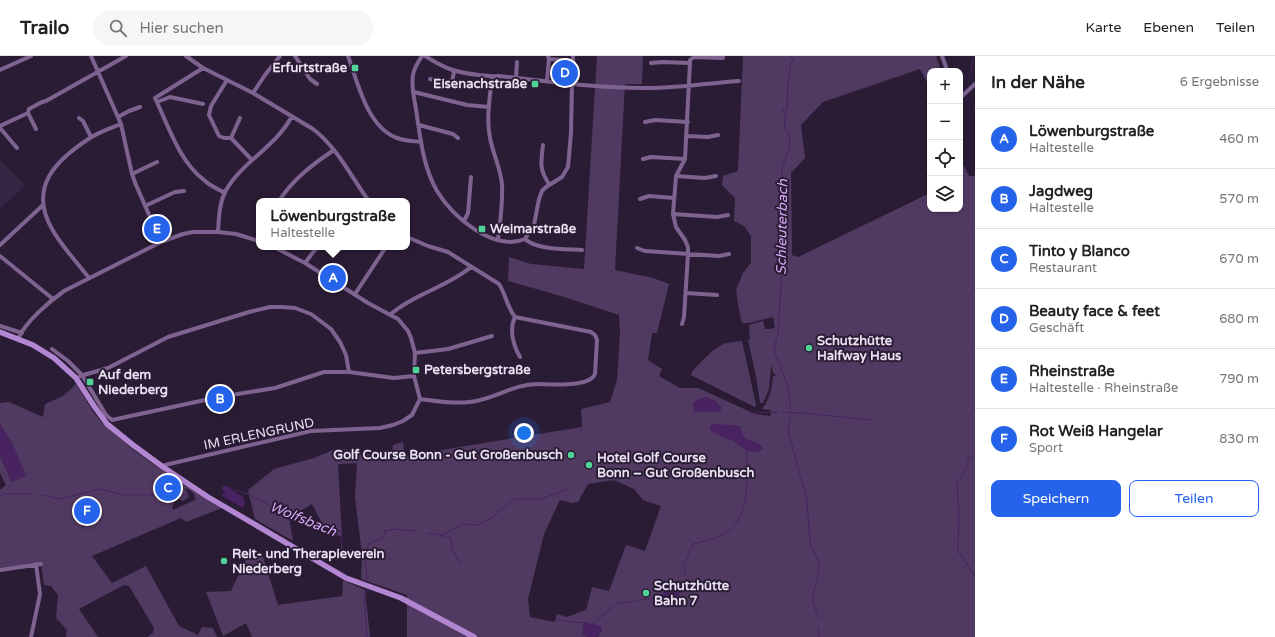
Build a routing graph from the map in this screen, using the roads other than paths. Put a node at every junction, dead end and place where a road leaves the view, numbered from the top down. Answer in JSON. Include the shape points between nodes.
{"nodes":[{"id":1,"x":31,"y":56,"type":"edge"},
{"id":2,"x":91,"y":56,"type":"edge"},
{"id":3,"x":126,"y":56,"type":"edge"},
{"id":4,"x":186,"y":56,"type":"edge"},
{"id":5,"x":280,"y":56,"type":"edge"},
{"id":6,"x":295,"y":56,"type":"edge"},
{"id":7,"x":348,"y":56,"type":"edge"},
{"id":8,"x":422,"y":56,"type":"edge"},
{"id":9,"x":425,"y":56,"type":"edge"},
{"id":10,"x":573,"y":56,"type":"edge"},
{"id":11,"x":724,"y":56,"type":"edge"},
{"id":12,"x":942,"y":56,"type":"edge"},
{"id":13,"x":25,"y":57,"type":"edge"},
{"id":14,"x":549,"y":58,"type":"edge"},
{"id":15,"x":573,"y":61,"type":"junction"},
{"id":16,"x":518,"y":62,"type":"dead end"},
{"id":17,"x":651,"y":63,"type":"dead end"},
{"id":18,"x":690,"y":63,"type":"junction"},
{"id":19,"x":946,"y":67,"type":"dead end"},
{"id":20,"x":203,"y":68,"type":"junction"},
{"id":21,"x":0,"y":70,"type":"edge"},
{"id":22,"x":454,"y":71,"type":"junction"},
{"id":23,"x":98,"y":72,"type":"junction"},
{"id":24,"x":492,"y":77,"type":"junction"},
{"id":25,"x":516,"y":78,"type":"junction"},
{"id":26,"x":430,"y":79,"type":"dead end"},
{"id":27,"x":227,"y":80,"type":"junction"},
{"id":28,"x":547,"y":81,"type":"junction"},
{"id":29,"x":739,"y":81,"type":"dead end"},
{"id":30,"x":572,"y":83,"type":"junction"},
{"id":31,"x":317,"y":84,"type":"dead end"},
{"id":32,"x":975,"y":84,"type":"edge"},
{"id":33,"x":689,"y":87,"type":"junction"},
{"id":34,"x":414,"y":92,"type":"junction"},
{"id":35,"x":253,"y":93,"type":"junction"},
{"id":36,"x":963,"y":95,"type":"edge"},
{"id":37,"x":157,"y":102,"type":"junction"},
{"id":38,"x":204,"y":104,"type":"dead end"},
{"id":39,"x":140,"y":107,"type":"dead end"},
{"id":40,"x":489,"y":108,"type":"junction"},
{"id":41,"x":28,"y":113,"type":"junction"},
{"id":42,"x":292,"y":116,"type":"junction"},
{"id":43,"x":118,"y":117,"type":"junction"},
{"id":44,"x":79,"y":118,"type":"dead end"},
{"id":45,"x":240,"y":118,"type":"dead end"},
{"id":46,"x":645,"y":122,"type":"dead end"},
{"id":47,"x":688,"y":122,"type":"junction"},
{"id":48,"x":121,"y":124,"type":"junction"},
{"id":49,"x":419,"y":125,"type":"junction"},
{"id":50,"x":0,"y":127,"type":"edge"},
{"id":51,"x":36,"y":129,"type":"dead end"},
{"id":52,"x":718,"y":135,"type":"dead end"},
{"id":53,"x":687,"y":136,"type":"junction"},
{"id":54,"x":91,"y":137,"type":"junction"},
{"id":55,"x":231,"y":138,"type":"junction"},
{"id":56,"x":458,"y":138,"type":"dead end"},
{"id":57,"x":421,"y":142,"type":"junction"},
{"id":58,"x":543,"y":145,"type":"dead end"},
{"id":59,"x":18,"y":148,"type":"dead end"},
{"id":60,"x":334,"y":150,"type":"junction"},
{"id":61,"x":685,"y":158,"type":"junction"},
{"id":62,"x":642,"y":159,"type":"dead end"},
{"id":63,"x":252,"y":160,"type":"junction"},
{"id":64,"x":157,"y":162,"type":"dead end"},
{"id":65,"x":132,"y":174,"type":"junction"},
{"id":66,"x":471,"y":176,"type":"dead end"},
{"id":67,"x":676,"y":176,"type":"junction"},
{"id":68,"x":716,"y":176,"type":"dead end"},
{"id":69,"x":549,"y":184,"type":"junction"},
{"id":70,"x":184,"y":191,"type":"dead end"},
{"id":71,"x":225,"y":193,"type":"junction"},
{"id":72,"x":366,"y":197,"type":"edge"},
{"id":73,"x":281,"y":198,"type":"edge"},
{"id":74,"x":674,"y":198,"type":"junction"},
{"id":75,"x":640,"y":199,"type":"dead end"},
{"id":76,"x":43,"y":205,"type":"junction"},
{"id":77,"x":145,"y":206,"type":"junction"},
{"id":78,"x":673,"y":214,"type":"junction"},
{"id":79,"x":728,"y":215,"type":"dead end"},
{"id":80,"x":464,"y":221,"type":"junction"},
{"id":81,"x":218,"y":232,"type":"junction"},
{"id":82,"x":256,"y":238,"type":"edge"},
{"id":83,"x":410,"y":238,"type":"edge"},
{"id":84,"x":525,"y":239,"type":"junction"},
{"id":85,"x":498,"y":240,"type":"junction"},
{"id":86,"x":161,"y":242,"type":"junction"},
{"id":87,"x":0,"y":245,"type":"edge"},
{"id":88,"x":637,"y":248,"type":"dead end"},
{"id":89,"x":280,"y":250,"type":"edge"},
{"id":90,"x":315,"y":250,"type":"edge"},
{"id":91,"x":384,"y":250,"type":"edge"},
{"id":92,"x":582,"y":250,"type":"dead end"},
{"id":93,"x":688,"y":254,"type":"junction"},
{"id":94,"x":729,"y":254,"type":"dead end"},
{"id":95,"x":0,"y":256,"type":"edge"},
{"id":96,"x":305,"y":263,"type":"junction"},
{"id":97,"x":471,"y":267,"type":"junction"},
{"id":98,"x":89,"y":278,"type":"junction"},
{"id":99,"x":686,"y":293,"type":"junction"},
{"id":100,"x":355,"y":294,"type":"junction"},
{"id":101,"x":717,"y":295,"type":"dead end"},
{"id":102,"x":53,"y":299,"type":"junction"},
{"id":103,"x":391,"y":314,"type":"junction"},
{"id":104,"x":515,"y":317,"type":"junction"},
{"id":105,"x":682,"y":324,"type":"dead end"},
{"id":106,"x":0,"y":326,"type":"edge"},
{"id":107,"x":0,"y":332,"type":"edge"},
{"id":108,"x":22,"y":333,"type":"junction"},
{"id":109,"x":492,"y":336,"type":"dead end"},
{"id":110,"x":18,"y":339,"type":"junction"},
{"id":111,"x":52,"y":349,"type":"dead end"},
{"id":112,"x":415,"y":353,"type":"junction"},
{"id":113,"x":520,"y":356,"type":"dead end"},
{"id":114,"x":349,"y":372,"type":"junction"},
{"id":115,"x":82,"y":375,"type":"junction"},
{"id":116,"x":414,"y":376,"type":"junction"},
{"id":117,"x":76,"y":378,"type":"junction"},
{"id":118,"x":420,"y":399,"type":"junction"},
{"id":119,"x":163,"y":467,"type":"junction"},
{"id":120,"x":36,"y":564,"type":"junction"},
{"id":121,"x":41,"y":564,"type":"dead end"},
{"id":122,"x":0,"y":570,"type":"edge"},
{"id":123,"x":31,"y":637,"type":"edge"},
{"id":124,"x":474,"y":637,"type":"edge"}],
"edges":[{"from":1,"to":13,"type":"street"},
{"from":2,"to":23,"type":"street"},
{"from":3,"to":23,"type":"street"},
{"from":4,"to":20,"type":"street"},
{"from":5,"to":35,"type":"street"},
{"from":6,"to":31,"type":"street","via":[[310,79]]},
{"from":7,"to":57,"type":"street","via":[[375,122],[397,138]]},
{"from":8,"to":34,"type":"street","via":[[414,71]]},
{"from":9,"to":22,"type":"street"},
{"from":10,"to":15,"type":"street"},
{"from":11,"to":18,"type":"street","via":[[694,57]]},
{"from":12,"to":19,"type":"street"},
{"from":13,"to":21,"type":"street"},
{"from":14,"to":15,"type":"street"},
{"from":14,"to":28,"type":"street"},
{"from":15,"to":30,"type":"street"},
{"from":16,"to":25,"type":"street"},
{"from":17,"to":18,"type":"street"},
{"from":18,"to":33,"type":"street"},
{"from":20,"to":27,"type":"street"},
{"from":20,"to":37,"type":"street","via":[[155,98]]},
{"from":22,"to":24,"type":"street"},
{"from":22,"to":26,"type":"street","via":[[452,83]]},
{"from":23,"to":41,"type":"street","via":[[29,109]]},
{"from":23,"to":43,"type":"street"},
{"from":24,"to":25,"type":"street"},
{"from":24,"to":40,"type":"street"},
{"from":25,"to":28,"type":"street"},
{"from":27,"to":35,"type":"street"},
{"from":27,"to":55,"type":"street","via":[[211,106],[209,115],[219,136]]},
{"from":28,"to":30,"type":"street"},
{"from":29,"to":33,"type":"street"},
{"from":30,"to":33,"type":"street","via":[[642,88]]},
{"from":30,"to":69,"type":"street","via":[[568,167],[562,177]]},
{"from":32,"to":36,"type":"street"},
{"from":33,"to":47,"type":"street"},
{"from":34,"to":40,"type":"street"},
{"from":34,"to":49,"type":"street"},
{"from":35,"to":42,"type":"street"},
{"from":37,"to":38,"type":"street","via":[[170,97]]},
{"from":37,"to":71,"type":"street","via":[[189,166],[205,182]]},
{"from":39,"to":43,"type":"street"},
{"from":40,"to":85,"type":"street","via":[[490,139],[501,173],[502,185]]},
{"from":41,"to":50,"type":"street"},
{"from":41,"to":51,"type":"street"},
{"from":42,"to":60,"type":"street","via":[[322,136]]},
{"from":42,"to":63,"type":"street","via":[[280,135]]},
{"from":43,"to":48,"type":"street"},
{"from":44,"to":54,"type":"street"},
{"from":45,"to":55,"type":"street"},
{"from":46,"to":47,"type":"street"},
{"from":47,"to":53,"type":"street"},
{"from":48,"to":54,"type":"street"},
{"from":48,"to":65,"type":"street"},
{"from":49,"to":56,"type":"street","via":[[453,134]]},
{"from":49,"to":57,"type":"street"},
{"from":50,"to":59,"type":"street"},
{"from":52,"to":53,"type":"street"},
{"from":53,"to":61,"type":"street"},
{"from":54,"to":76,"type":"street","via":[[67,156],[48,176],[43,191]]},
{"from":55,"to":63,"type":"street"},
{"from":57,"to":80,"type":"street","via":[[437,191],[453,212]]},
{"from":58,"to":69,"type":"street","via":[[542,171]]},
{"from":60,"to":72,"type":"street"},
{"from":60,"to":73,"type":"street","via":[[292,184]]},
{"from":61,"to":62,"type":"street"},
{"from":61,"to":67,"type":"street"},
{"from":63,"to":71,"type":"street"},
{"from":64,"to":65,"type":"street"},
{"from":65,"to":77,"type":"street"},
{"from":66,"to":80,"type":"street","via":[[468,213]]},
{"from":67,"to":68,"type":"street"},
{"from":67,"to":74,"type":"street"},
{"from":69,"to":84,"type":"street","via":[[540,195],[534,225]]},
{"from":70,"to":77,"type":"street","via":[[175,192]]},
{"from":71,"to":81,"type":"street","via":[[219,215]]},
{"from":74,"to":75,"type":"street","via":[[649,196]]},
{"from":74,"to":78,"type":"street"},
{"from":76,"to":87,"type":"street"},
{"from":76,"to":98,"type":"street","via":[[52,229]]},
{"from":77,"to":86,"type":"street"},
{"from":78,"to":79,"type":"street","via":[[717,217]]},
{"from":78,"to":93,"type":"street","via":[[676,227],[685,240]]},
{"from":80,"to":85,"type":"street","via":[[486,236]]},
{"from":81,"to":82,"type":"street"},
{"from":81,"to":86,"type":"street","via":[[188,233]]},
{"from":83,"to":97,"type":"street","via":[[448,252]]},
{"from":84,"to":85,"type":"street","via":[[516,242]]},
{"from":84,"to":92,"type":"street","via":[[532,244],[548,248]]},
{"from":86,"to":98,"type":"street"},
{"from":88,"to":93,"type":"street","via":[[645,251]]},
{"from":89,"to":96,"type":"street"},
{"from":90,"to":96,"type":"street"},
{"from":91,"to":100,"type":"street"},
{"from":93,"to":94,"type":"street"},
{"from":93,"to":99,"type":"street"},
{"from":95,"to":102,"type":"street"},
{"from":96,"to":100,"type":"street"},
{"from":97,"to":103,"type":"street","via":[[436,289],[405,303]]},
{"from":97,"to":104,"type":"street","via":[[499,284]]},
{"from":98,"to":102,"type":"street"},
{"from":99,"to":101,"type":"street"},
{"from":99,"to":105,"type":"street"},
{"from":100,"to":103,"type":"street"},
{"from":102,"to":108,"type":"street"},
{"from":103,"to":112,"type":"street","via":[[408,331]]},
{"from":104,"to":113,"type":"street","via":[[511,327],[515,349]]},
{"from":104,"to":118,"type":"street","via":[[596,335],[593,378],[572,384],[527,385],[471,402]]},
{"from":106,"to":108,"type":"street"},
{"from":107,"to":110,"type":"street"},
{"from":108,"to":110,"type":"street"},
{"from":109,"to":112,"type":"street","via":[[448,349]]},
{"from":110,"to":117,"type":"street","via":[[43,350]]},
{"from":111,"to":115,"type":"street"},
{"from":112,"to":116,"type":"street"},
{"from":114,"to":115,"type":"street","via":[[324,372],[275,388],[112,420],[106,415]]},
{"from":114,"to":115,"type":"street","via":[[346,355],[331,329],[311,314],[295,308],[270,307],[168,337],[108,368]]},
{"from":114,"to":116,"type":"street","via":[[394,378]]},
{"from":115,"to":117,"type":"street"},
{"from":116,"to":118,"type":"street"},
{"from":117,"to":119,"type":"street","via":[[107,424]]},
{"from":118,"to":119,"type":"street","name":"IM ERLENGRUND","via":[[412,415],[393,425],[380,428],[311,431]]},
{"from":119,"to":124,"type":"street","via":[[236,514],[346,578],[401,598]]},
{"from":120,"to":121,"type":"street"},
{"from":120,"to":122,"type":"street"},
{"from":120,"to":123,"type":"street","via":[[40,594]]}]}
